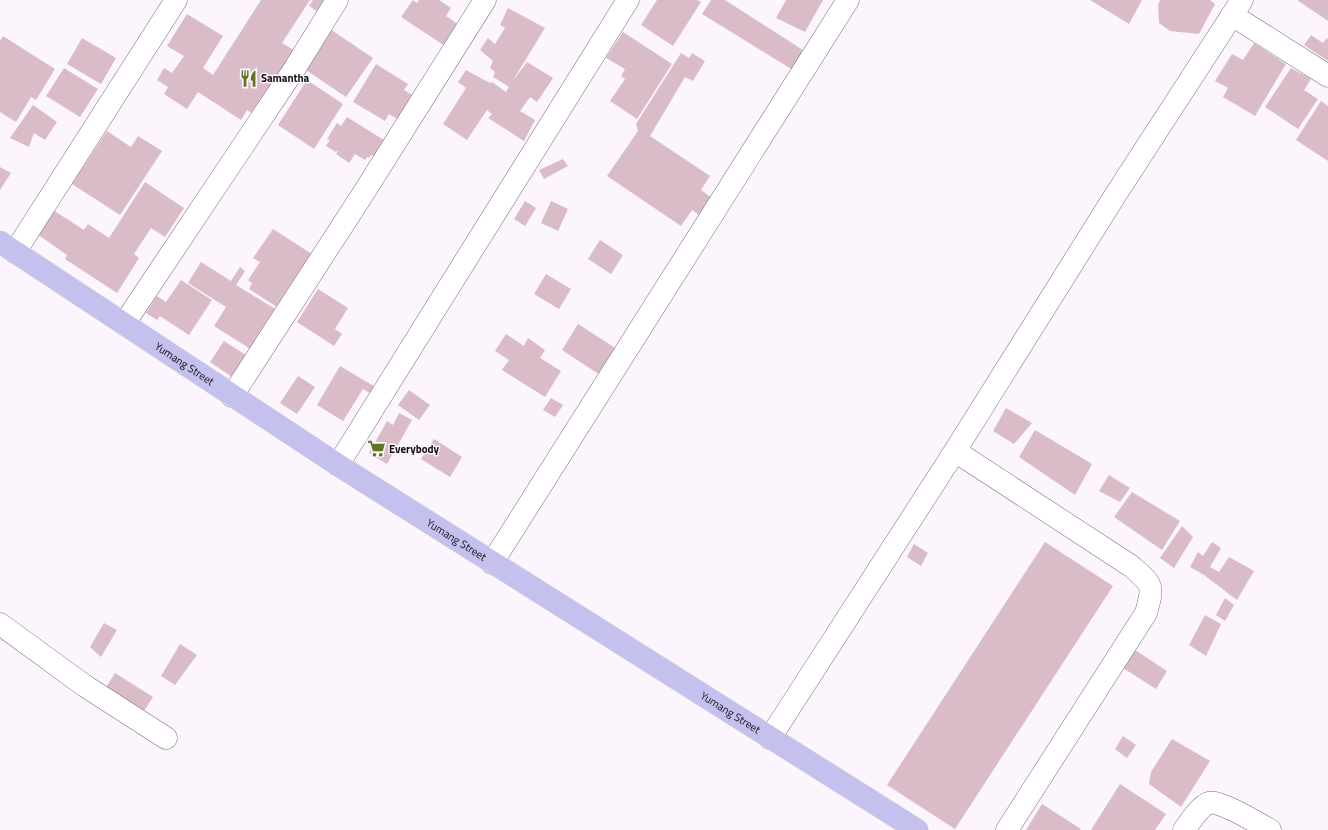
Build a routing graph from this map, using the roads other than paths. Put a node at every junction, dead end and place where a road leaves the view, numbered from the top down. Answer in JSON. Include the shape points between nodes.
{"nodes":[{"id":1,"x":176,"y":0,"type":"edge"},
{"id":2,"x":337,"y":0,"type":"edge"},
{"id":3,"x":485,"y":0,"type":"edge"},
{"id":4,"x":628,"y":0,"type":"edge"},
{"id":5,"x":848,"y":0,"type":"edge"},
{"id":6,"x":1237,"y":8,"type":"edge"},
{"id":7,"x":1328,"y":76,"type":"edge"},
{"id":8,"x":8,"y":247,"type":"edge"},
{"id":9,"x":124,"y":324,"type":"junction"},
{"id":10,"x":232,"y":396,"type":"junction"},
{"id":11,"x":954,"y":451,"type":"junction"},
{"id":12,"x":338,"y":465,"type":"junction"},
{"id":13,"x":492,"y":563,"type":"junction"},
{"id":14,"x":0,"y":624,"type":"edge"},
{"id":15,"x":166,"y":738,"type":"dead end"},
{"id":16,"x":770,"y":738,"type":"junction"},
{"id":17,"x":917,"y":830,"type":"edge"},
{"id":18,"x":1007,"y":830,"type":"edge"},
{"id":19,"x":1184,"y":830,"type":"edge"},
{"id":20,"x":1270,"y":830,"type":"edge"}],
"edges":[{"from":1,"to":8,"type":"street"},
{"from":2,"to":9,"type":"street","via":[[295,68]]},
{"from":3,"to":10,"type":"street"},
{"from":4,"to":12,"type":"street"},
{"from":5,"to":13,"type":"street"},
{"from":6,"to":7,"type":"street"},
{"from":6,"to":11,"type":"street"},
{"from":8,"to":9,"type":"main road","name":"Yumang Street"},
{"from":9,"to":10,"type":"main road","name":"Yumang Street"},
{"from":10,"to":12,"type":"main road","name":"Yumang Street"},
{"from":11,"to":16,"type":"street"},
{"from":11,"to":18,"type":"street","via":[[1132,566],[1146,579],[1151,588],[1146,613]]},
{"from":12,"to":13,"type":"main road","name":"Yumang Street"},
{"from":13,"to":16,"type":"main road","name":"Yumang Street"},
{"from":14,"to":15,"type":"street","via":[[85,686]]},
{"from":16,"to":17,"type":"main road","name":"Yumang Street"},
{"from":19,"to":20,"type":"street","via":[[1199,811],[1208,803],[1215,802]]}]}
